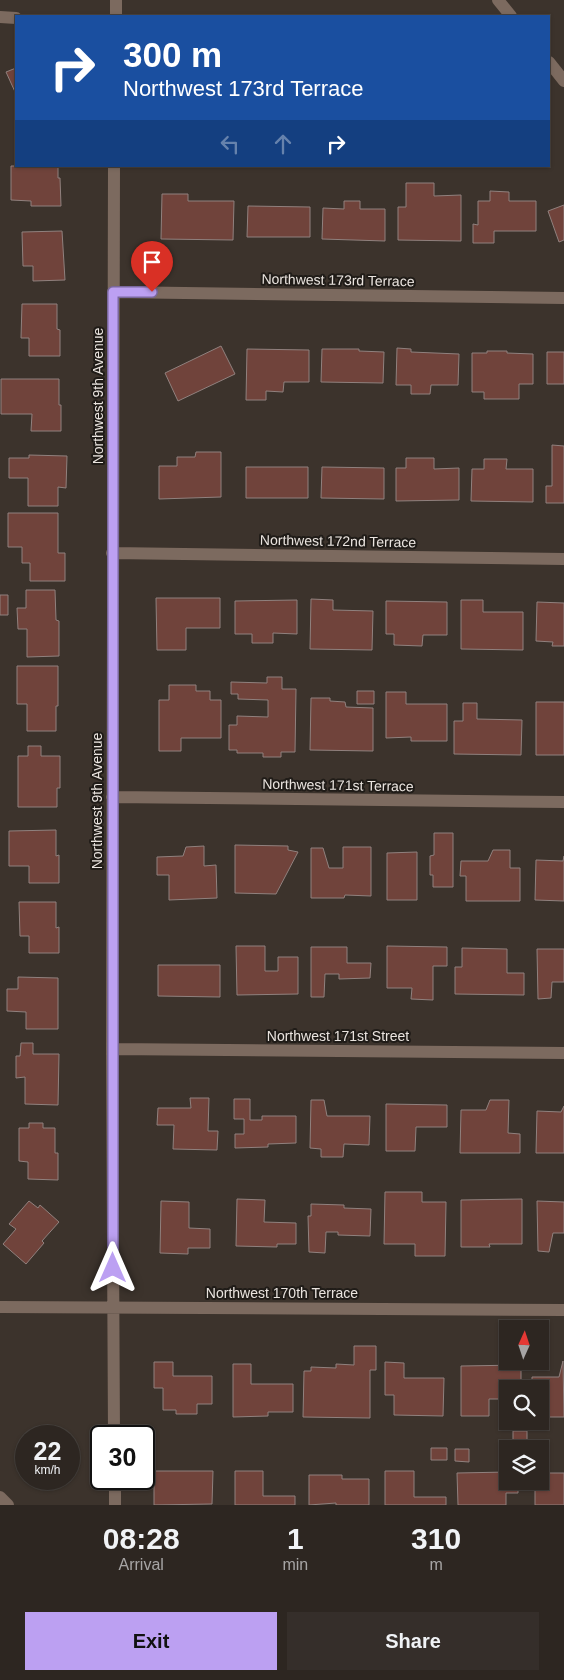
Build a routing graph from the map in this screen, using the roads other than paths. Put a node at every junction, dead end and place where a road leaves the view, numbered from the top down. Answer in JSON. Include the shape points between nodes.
{"nodes":[{"id":1,"x":116,"y":0,"type":"edge"},
{"id":2,"x":498,"y":0,"type":"edge"},
{"id":3,"x":505,"y":14,"type":"edge"},
{"id":4,"x":116,"y":15,"type":"edge"},
{"id":5,"x":0,"y":17,"type":"edge"},
{"id":6,"x":15,"y":18,"type":"edge"},
{"id":7,"x":550,"y":63,"type":"edge"},
{"id":8,"x":564,"y":81,"type":"edge"},
{"id":9,"x":114,"y":167,"type":"edge"},
{"id":10,"x":113,"y":292,"type":"junction"},
{"id":11,"x":564,"y":298,"type":"edge"},
{"id":12,"x":112,"y":552,"type":"junction"},
{"id":13,"x":564,"y":559,"type":"edge"},
{"id":14,"x":112,"y":797,"type":"junction"},
{"id":15,"x":564,"y":802,"type":"edge"},
{"id":16,"x":112,"y":1049,"type":"junction"},
{"id":17,"x":564,"y":1052,"type":"edge"},
{"id":18,"x":0,"y":1307,"type":"edge"},
{"id":19,"x":113,"y":1307,"type":"junction"},
{"id":20,"x":564,"y":1310,"type":"edge"},
{"id":21,"x":114,"y":1425,"type":"edge"},
{"id":22,"x":115,"y":1490,"type":"edge"},
{"id":23,"x":0,"y":1497,"type":"edge"},
{"id":24,"x":8,"y":1505,"type":"edge"},
{"id":25,"x":115,"y":1505,"type":"edge"}],
"edges":[{"from":1,"to":4,"type":"street"},
{"from":2,"to":3,"type":"street"},
{"from":5,"to":6,"type":"street"},
{"from":7,"to":8,"type":"street"},
{"from":9,"to":10,"type":"street","name":"Northwest 9th Avenue"},
{"from":10,"to":11,"type":"street","name":"Northwest 173rd Terrace"},
{"from":10,"to":12,"type":"street","name":"Northwest 9th Avenue"},
{"from":12,"to":13,"type":"street","name":"Northwest 172nd Terrace"},
{"from":12,"to":14,"type":"street","name":"Northwest 9th Avenue"},
{"from":14,"to":15,"type":"street","name":"Northwest 171st Terrace"},
{"from":14,"to":16,"type":"street","name":"Northwest 9th Avenue"},
{"from":16,"to":17,"type":"street","name":"Northwest 171st Street"},
{"from":16,"to":19,"type":"street","name":"Northwest 9th Avenue"},
{"from":18,"to":19,"type":"street","name":"Northwest 170th Terrace"},
{"from":19,"to":20,"type":"street","name":"Northwest 170th Terrace"},
{"from":19,"to":21,"type":"street","name":"Northwest 9th Avenue"},
{"from":22,"to":25,"type":"street"},
{"from":23,"to":24,"type":"street"}]}
